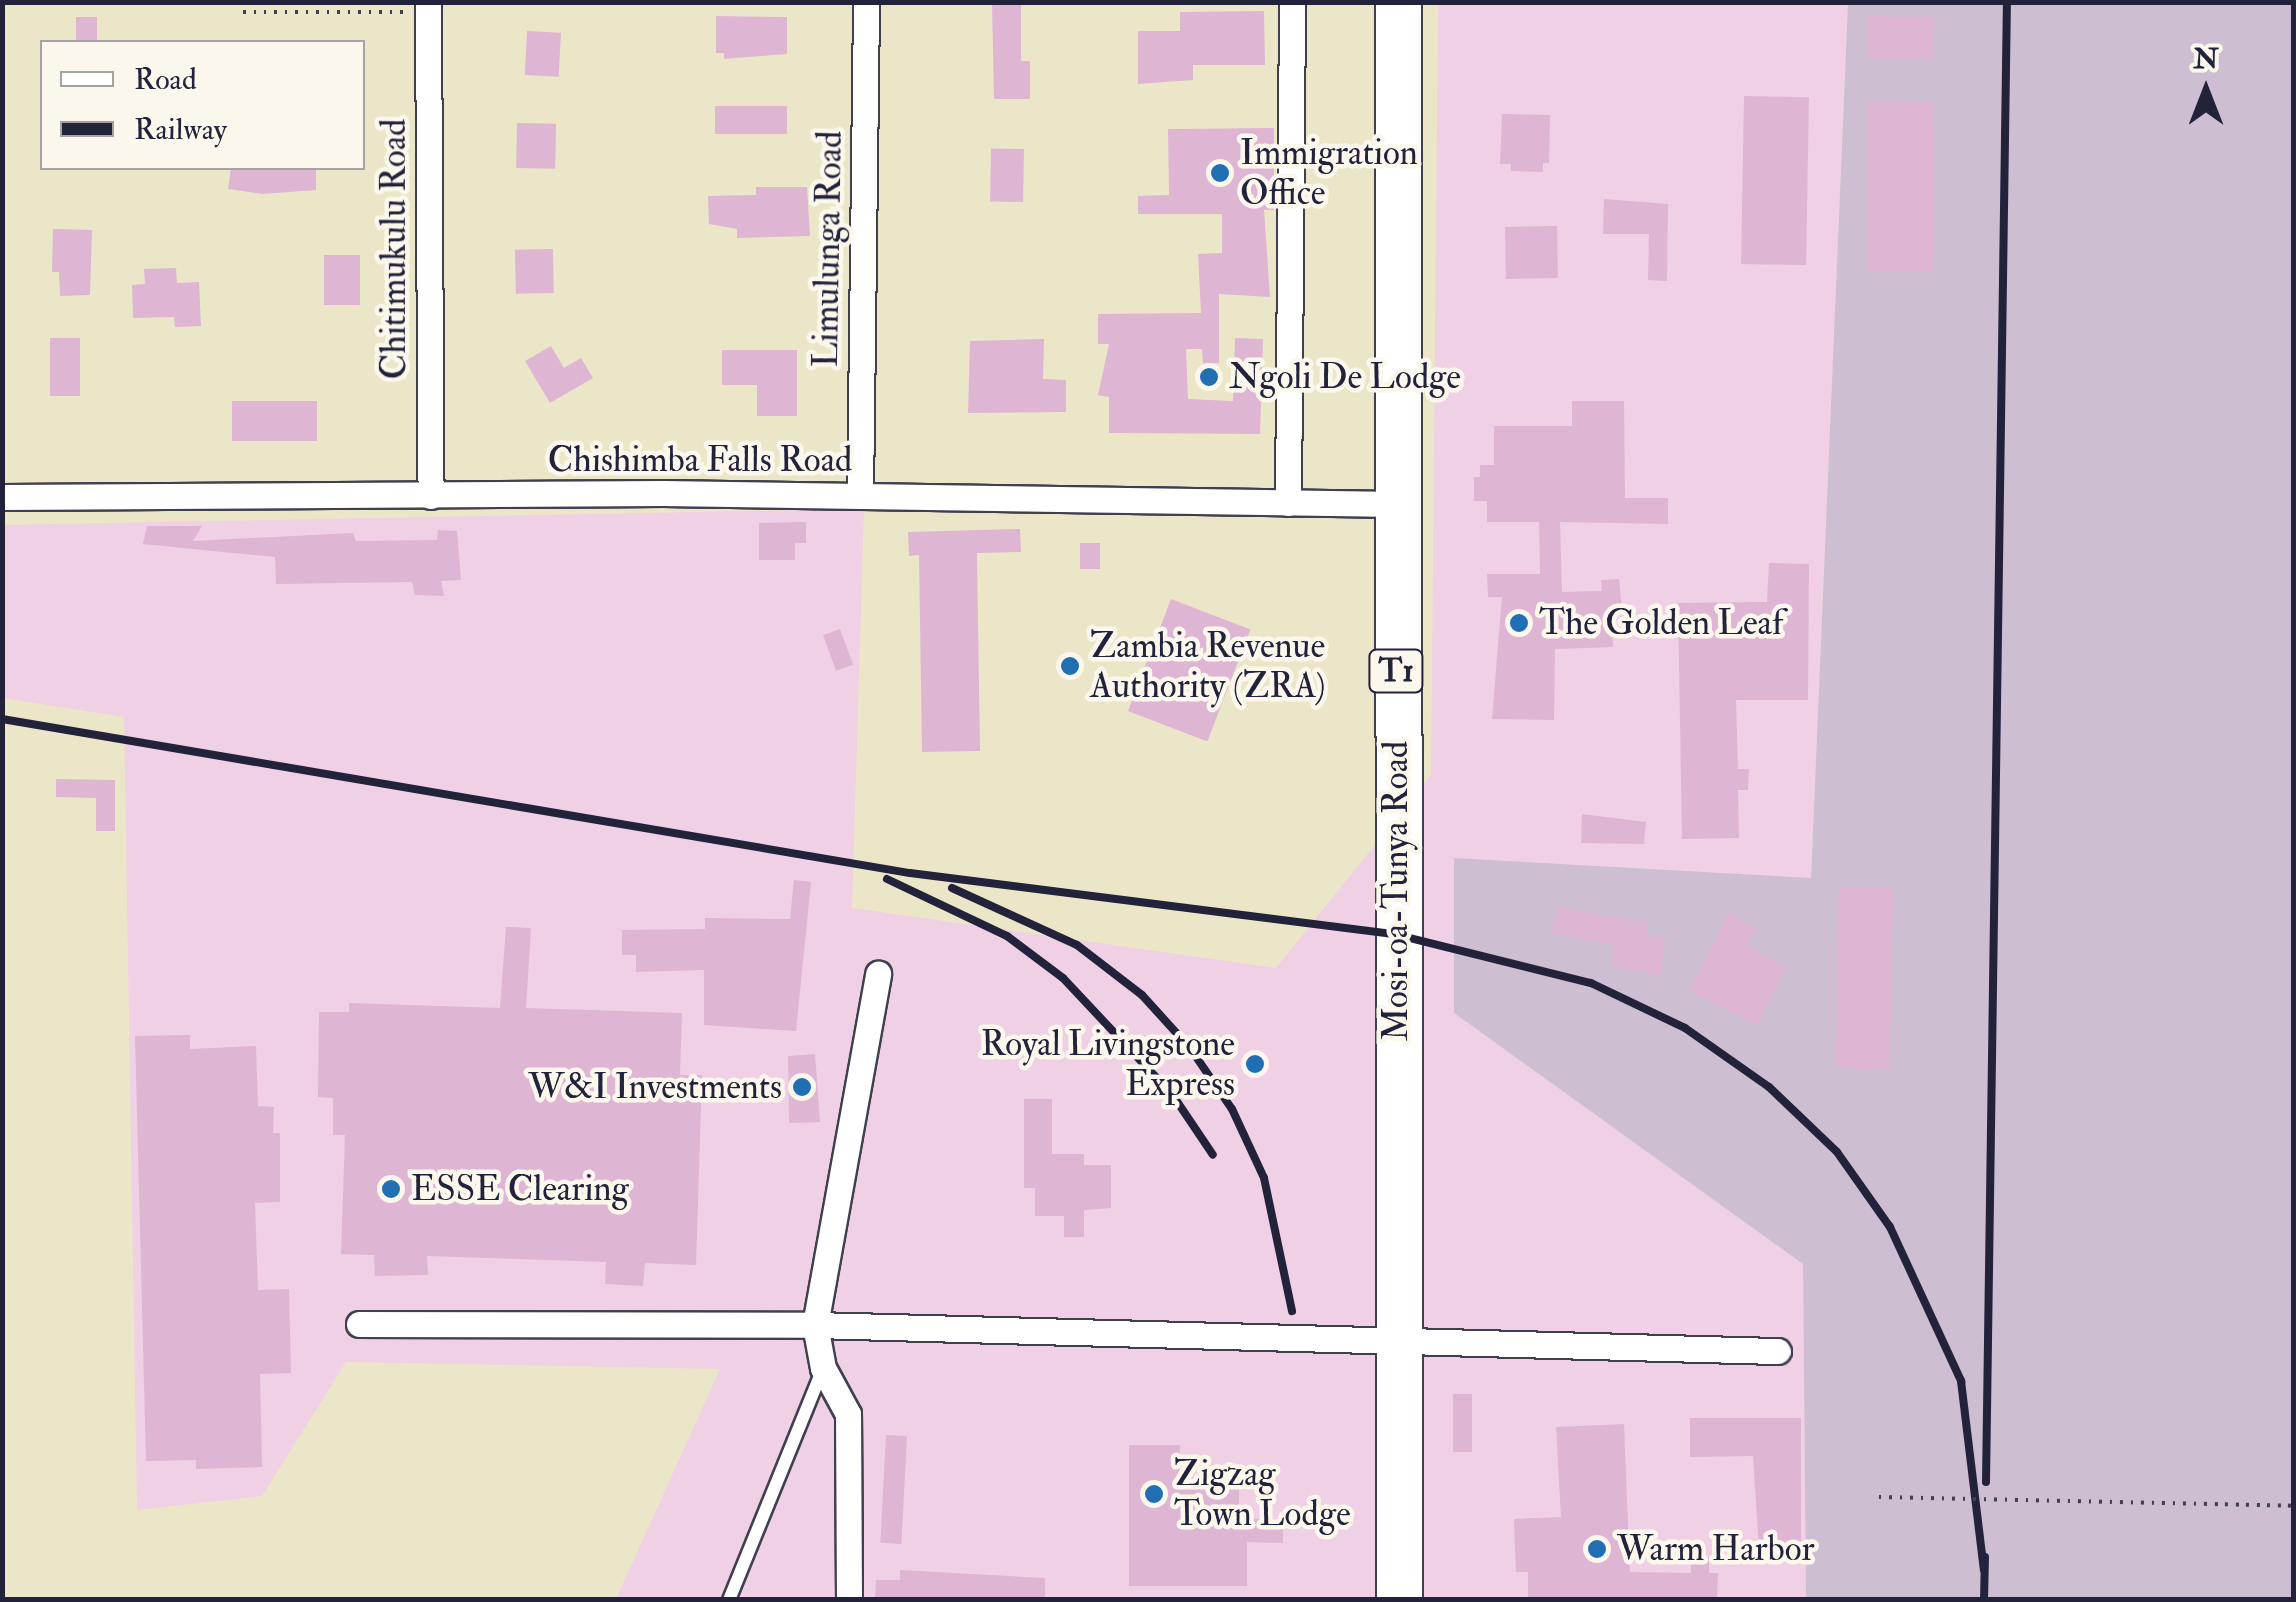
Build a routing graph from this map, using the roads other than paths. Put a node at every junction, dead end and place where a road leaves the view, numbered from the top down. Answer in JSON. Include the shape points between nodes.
{"nodes":[{"id":1,"x":866,"y":2,"type":"edge"},
{"id":2,"x":1292,"y":2,"type":"edge"},
{"id":3,"x":1398,"y":2,"type":"edge"},
{"id":4,"x":428,"y":7,"type":"edge"},
{"id":5,"x":431,"y":496,"type":"junction"},
{"id":6,"x":860,"y":496,"type":"junction"},
{"id":7,"x":2,"y":497,"type":"edge"},
{"id":8,"x":1288,"y":504,"type":"junction"},
{"id":9,"x":1398,"y":504,"type":"junction"},
{"id":10,"x":878,"y":974,"type":"dead end"},
{"id":11,"x":359,"y":1324,"type":"dead end"},
{"id":12,"x":815,"y":1325,"type":"junction"},
{"id":13,"x":1400,"y":1340,"type":"junction"},
{"id":14,"x":1778,"y":1352,"type":"dead end"},
{"id":15,"x":822,"y":1368,"type":"junction"},
{"id":16,"x":729,"y":1600,"type":"edge"},
{"id":17,"x":849,"y":1600,"type":"edge"},
{"id":18,"x":1399,"y":1600,"type":"edge"}],
"edges":[{"from":1,"to":6,"type":"street","name":"Limulunga Road"},
{"from":2,"to":8,"type":"street"},
{"from":3,"to":9,"type":"highway","name":"Mosi-oa-Tunya Road","number":"T1"},
{"from":4,"to":5,"type":"street","name":"Chitimukulu Road"},
{"from":5,"to":6,"type":"street","name":"Chishimba Falls Road"},
{"from":5,"to":7,"type":"street","name":"Chishimba Falls Road"},
{"from":6,"to":8,"type":"street","name":"Chishimba Falls Road"},
{"from":8,"to":9,"type":"street","name":"Chishimba Falls Road"},
{"from":9,"to":13,"type":"highway","name":"Mosi-oa-Tunya Road","number":"T1"},
{"from":10,"to":12,"type":"street"},
{"from":11,"to":12,"type":"street"},
{"from":12,"to":13,"type":"street"},
{"from":12,"to":15,"type":"street"},
{"from":13,"to":14,"type":"street"},
{"from":13,"to":18,"type":"highway","name":"Mosi-oa-Tunya Road","number":"T1"},
{"from":15,"to":16,"type":"lane"},
{"from":15,"to":17,"type":"street","via":[[848,1414]]}]}
